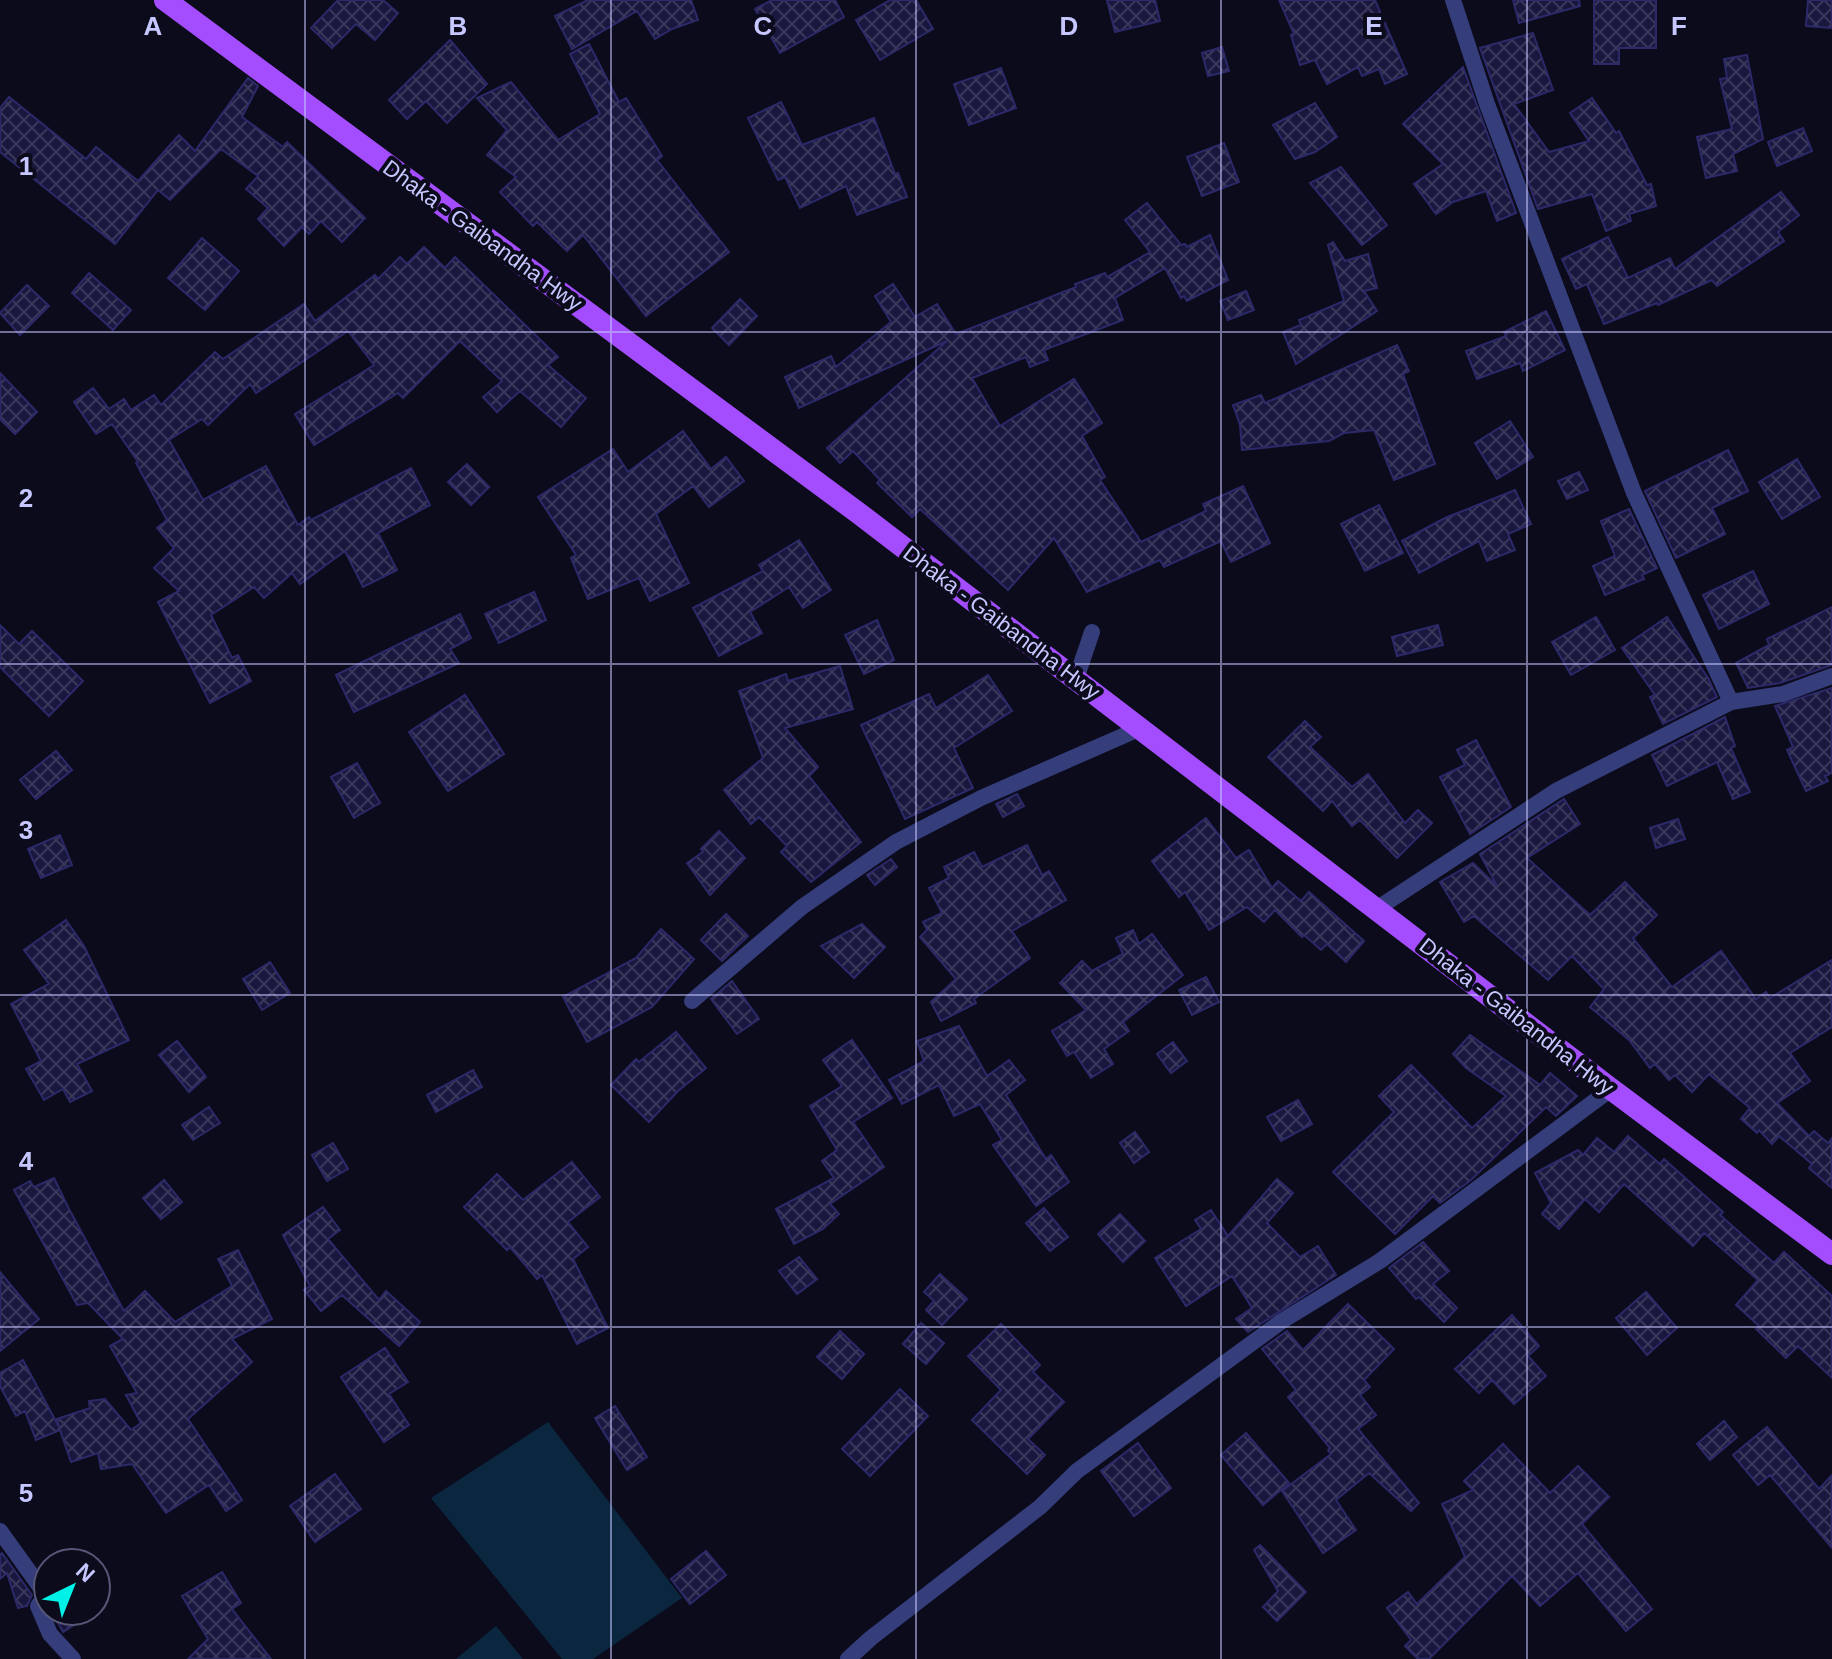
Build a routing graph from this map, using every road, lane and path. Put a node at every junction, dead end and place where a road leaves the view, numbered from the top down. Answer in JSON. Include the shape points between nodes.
{"nodes":[{"id":1,"x":165,"y":0,"type":"edge"},
{"id":2,"x":1453,"y":0,"type":"edge"},
{"id":3,"x":1092,"y":632,"type":"dead end"},
{"id":4,"x":1832,"y":676,"type":"edge"},
{"id":5,"x":1076,"y":679,"type":"junction"},
{"id":6,"x":1731,"y":702,"type":"junction"},
{"id":7,"x":1141,"y":728,"type":"junction"},
{"id":8,"x":1378,"y":908,"type":"junction"},
{"id":9,"x":692,"y":1001,"type":"dead end"},
{"id":10,"x":1611,"y":1089,"type":"junction"},
{"id":11,"x":1832,"y":1254,"type":"edge"},
{"id":12,"x":0,"y":1531,"type":"edge"},
{"id":13,"x":73,"y":1659,"type":"edge"},
{"id":14,"x":848,"y":1659,"type":"edge"}],
"edges":[{"from":1,"to":5,"type":"main road","name":"Dhaka - Gaibandha Hwy"},
{"from":2,"to":6,"type":"street","via":[[1634,493]]},
{"from":3,"to":5,"type":"street"},
{"from":4,"to":6,"type":"street","via":[[1783,694]]},
{"from":5,"to":7,"type":"main road","name":"Dhaka - Gaibandha Hwy"},
{"from":6,"to":8,"type":"street","via":[[1556,791]]},
{"from":7,"to":8,"type":"main road","name":"Dhaka - Gaibandha Hwy"},
{"from":7,"to":9,"type":"street","via":[[981,798],[896,842],[802,907]]},
{"from":8,"to":10,"type":"main road","name":"Dhaka - Gaibandha Hwy"},
{"from":10,"to":11,"type":"main road","name":"Dhaka - Gaibandha Hwy"},
{"from":10,"to":14,"type":"street","via":[[1380,1261],[1282,1321],[1077,1471],[1040,1507]]},
{"from":12,"to":13,"type":"street","via":[[46,1595],[38,1606],[50,1634]]}]}
